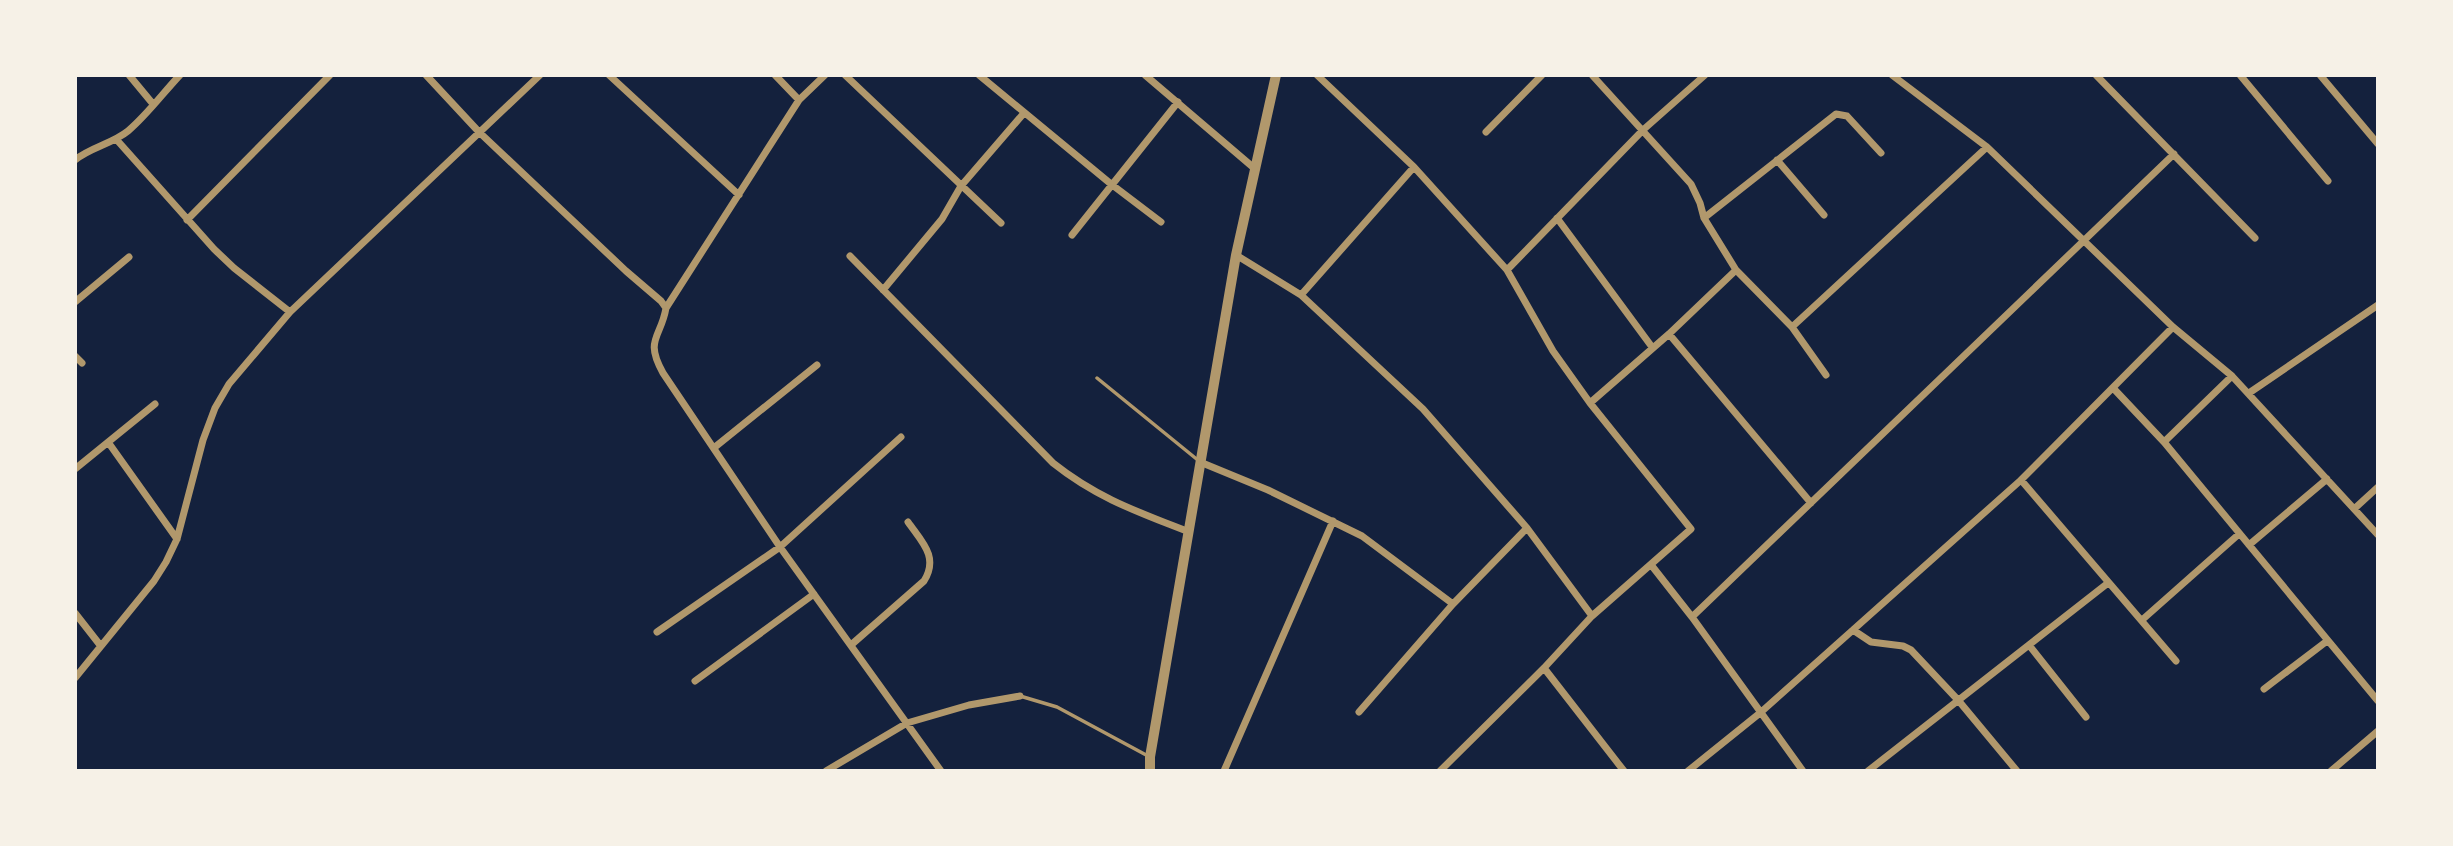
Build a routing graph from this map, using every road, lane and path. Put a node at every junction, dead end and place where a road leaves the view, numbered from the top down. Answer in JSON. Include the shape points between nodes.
{"nodes":[{"id":1,"x":129,"y":75,"type":"edge"},
{"id":2,"x":180,"y":75,"type":"edge"},
{"id":3,"x":330,"y":75,"type":"edge"},
{"id":4,"x":426,"y":75,"type":"edge"},
{"id":5,"x":540,"y":75,"type":"edge"},
{"id":6,"x":609,"y":75,"type":"edge"},
{"id":7,"x":775,"y":75,"type":"edge"},
{"id":8,"x":825,"y":75,"type":"edge"},
{"id":9,"x":845,"y":75,"type":"edge"},
{"id":10,"x":979,"y":75,"type":"edge"},
{"id":11,"x":1145,"y":75,"type":"edge"},
{"id":12,"x":1276,"y":75,"type":"edge"},
{"id":13,"x":1317,"y":75,"type":"edge"},
{"id":14,"x":1542,"y":75,"type":"edge"},
{"id":15,"x":1592,"y":75,"type":"edge"},
{"id":16,"x":1705,"y":75,"type":"edge"},
{"id":17,"x":1892,"y":75,"type":"edge"},
{"id":18,"x":2096,"y":75,"type":"edge"},
{"id":19,"x":2241,"y":75,"type":"edge"},
{"id":20,"x":2320,"y":75,"type":"edge"},
{"id":21,"x":799,"y":100,"type":"junction"},
{"id":22,"x":1178,"y":102,"type":"junction"},
{"id":23,"x":153,"y":104,"type":"junction"},
{"id":24,"x":1024,"y":113,"type":"junction"},
{"id":25,"x":1643,"y":130,"type":"junction"},
{"id":26,"x":479,"y":132,"type":"junction"},
{"id":27,"x":1486,"y":132,"type":"dead end"},
{"id":28,"x":116,"y":139,"type":"junction"},
{"id":29,"x":2378,"y":144,"type":"edge"},
{"id":30,"x":1987,"y":147,"type":"junction"},
{"id":31,"x":1881,"y":153,"type":"dead end"},
{"id":32,"x":2174,"y":154,"type":"junction"},
{"id":33,"x":75,"y":160,"type":"edge"},
{"id":34,"x":1777,"y":160,"type":"junction"},
{"id":35,"x":1414,"y":167,"type":"junction"},
{"id":36,"x":1254,"y":168,"type":"junction"},
{"id":37,"x":2328,"y":181,"type":"dead end"},
{"id":38,"x":1111,"y":184,"type":"junction"},
{"id":39,"x":961,"y":187,"type":"junction"},
{"id":40,"x":739,"y":195,"type":"junction"},
{"id":41,"x":1824,"y":215,"type":"dead end"},
{"id":42,"x":1557,"y":218,"type":"junction"},
{"id":43,"x":1704,"y":218,"type":"junction"},
{"id":44,"x":187,"y":220,"type":"junction"},
{"id":45,"x":1161,"y":222,"type":"dead end"},
{"id":46,"x":1001,"y":223,"type":"dead end"},
{"id":47,"x":1072,"y":235,"type":"dead end"},
{"id":48,"x":2255,"y":238,"type":"dead end"},
{"id":49,"x":2082,"y":239,"type":"junction"},
{"id":50,"x":1236,"y":255,"type":"junction"},
{"id":51,"x":850,"y":256,"type":"dead end"},
{"id":52,"x":130,"y":257,"type":"dead end"},
{"id":53,"x":1507,"y":270,"type":"junction"},
{"id":54,"x":1736,"y":270,"type":"junction"},
{"id":55,"x":883,"y":289,"type":"junction"},
{"id":56,"x":1301,"y":295,"type":"junction"},
{"id":57,"x":75,"y":302,"type":"edge"},
{"id":58,"x":2378,"y":305,"type":"edge"},
{"id":59,"x":666,"y":308,"type":"junction"},
{"id":60,"x":290,"y":312,"type":"junction"},
{"id":61,"x":1792,"y":327,"type":"junction"},
{"id":62,"x":2173,"y":327,"type":"junction"},
{"id":63,"x":1669,"y":334,"type":"junction"},
{"id":64,"x":1652,"y":347,"type":"junction"},
{"id":65,"x":75,"y":356,"type":"edge"},
{"id":66,"x":82,"y":363,"type":"dead end"},
{"id":67,"x":817,"y":365,"type":"dead end"},
{"id":68,"x":1826,"y":375,"type":"dead end"},
{"id":69,"x":2232,"y":376,"type":"junction"},
{"id":70,"x":1097,"y":378,"type":"dead end"},
{"id":71,"x":2114,"y":389,"type":"junction"},
{"id":72,"x":2249,"y":393,"type":"junction"},
{"id":73,"x":1590,"y":403,"type":"junction"},
{"id":74,"x":155,"y":404,"type":"dead end"},
{"id":75,"x":901,"y":437,"type":"dead end"},
{"id":76,"x":108,"y":442,"type":"junction"},
{"id":77,"x":2164,"y":442,"type":"junction"},
{"id":78,"x":715,"y":447,"type":"junction"},
{"id":79,"x":1200,"y":462,"type":"junction"},
{"id":80,"x":75,"y":469,"type":"edge"},
{"id":81,"x":2327,"y":479,"type":"junction"},
{"id":82,"x":2021,"y":480,"type":"junction"},
{"id":83,"x":2378,"y":487,"type":"edge"},
{"id":84,"x":1811,"y":503,"type":"junction"},
{"id":85,"x":2354,"y":509,"type":"junction"},
{"id":86,"x":1333,"y":521,"type":"junction"},
{"id":87,"x":908,"y":522,"type":"dead end"},
{"id":88,"x":1527,"y":528,"type":"junction"},
{"id":89,"x":1189,"y":532,"type":"junction"},
{"id":90,"x":2239,"y":534,"type":"junction"},
{"id":91,"x":2378,"y":535,"type":"edge"},
{"id":92,"x":177,"y":539,"type":"junction"},
{"id":93,"x":2249,"y":545,"type":"junction"},
{"id":94,"x":780,"y":547,"type":"junction"},
{"id":95,"x":1652,"y":566,"type":"junction"},
{"id":96,"x":2108,"y":583,"type":"junction"},
{"id":97,"x":814,"y":594,"type":"junction"},
{"id":98,"x":1453,"y":604,"type":"junction"},
{"id":99,"x":75,"y":613,"type":"edge"},
{"id":100,"x":1592,"y":616,"type":"junction"},
{"id":101,"x":1692,"y":617,"type":"junction"},
{"id":102,"x":2142,"y":620,"type":"junction"},
{"id":103,"x":1853,"y":630,"type":"junction"},
{"id":104,"x":657,"y":632,"type":"dead end"},
{"id":105,"x":2328,"y":640,"type":"junction"},
{"id":106,"x":100,"y":645,"type":"junction"},
{"id":107,"x":851,"y":645,"type":"junction"},
{"id":108,"x":2029,"y":645,"type":"junction"},
{"id":109,"x":2176,"y":661,"type":"dead end"},
{"id":110,"x":1544,"y":668,"type":"junction"},
{"id":111,"x":75,"y":678,"type":"edge"},
{"id":112,"x":695,"y":681,"type":"dead end"},
{"id":113,"x":2264,"y":690,"type":"dead end"},
{"id":114,"x":1020,"y":696,"type":"joint"},
{"id":115,"x":1958,"y":700,"type":"junction"},
{"id":116,"x":2378,"y":701,"type":"edge"},
{"id":117,"x":1359,"y":712,"type":"dead end"},
{"id":118,"x":1760,"y":713,"type":"junction"},
{"id":119,"x":2086,"y":717,"type":"dead end"},
{"id":120,"x":907,"y":723,"type":"junction"},
{"id":121,"x":2378,"y":731,"type":"edge"},
{"id":122,"x":1150,"y":757,"type":"junction"},
{"id":123,"x":1448,"y":763,"type":"junction"},
{"id":124,"x":826,"y":771,"type":"edge"},
{"id":125,"x":942,"y":771,"type":"edge"},
{"id":126,"x":1150,"y":771,"type":"edge"},
{"id":127,"x":1224,"y":771,"type":"edge"},
{"id":128,"x":1440,"y":771,"type":"edge"},
{"id":129,"x":1454,"y":771,"type":"edge"},
{"id":130,"x":1624,"y":771,"type":"edge"},
{"id":131,"x":1688,"y":771,"type":"edge"},
{"id":132,"x":1803,"y":771,"type":"edge"},
{"id":133,"x":1868,"y":771,"type":"edge"},
{"id":134,"x":2017,"y":771,"type":"edge"},
{"id":135,"x":2331,"y":771,"type":"edge"}],
"edges":[{"from":1,"to":23,"type":"street"},
{"from":2,"to":23,"type":"street"},
{"from":3,"to":44,"type":"street"},
{"from":4,"to":26,"type":"street"},
{"from":5,"to":26,"type":"street"},
{"from":6,"to":40,"type":"street"},
{"from":7,"to":21,"type":"street"},
{"from":8,"to":21,"type":"street"},
{"from":9,"to":39,"type":"street"},
{"from":10,"to":24,"type":"street"},
{"from":11,"to":22,"type":"street"},
{"from":12,"to":36,"type":"street"},
{"from":13,"to":35,"type":"street"},
{"from":14,"to":27,"type":"street"},
{"from":15,"to":25,"type":"street"},
{"from":16,"to":25,"type":"street"},
{"from":17,"to":30,"type":"street"},
{"from":18,"to":32,"type":"street"},
{"from":19,"to":37,"type":"street"},
{"from":20,"to":29,"type":"street"},
{"from":21,"to":40,"type":"street"},
{"from":22,"to":36,"type":"street"},
{"from":22,"to":38,"type":"street"},
{"from":23,"to":28,"type":"street"},
{"from":24,"to":38,"type":"street"},
{"from":24,"to":39,"type":"street"},
{"from":25,"to":42,"type":"street"},
{"from":25,"to":43,"type":"street","via":[[1691,184]]},
{"from":26,"to":59,"type":"street"},
{"from":26,"to":60,"type":"street"},
{"from":28,"to":33,"type":"street"},
{"from":28,"to":44,"type":"street"},
{"from":30,"to":49,"type":"street"},
{"from":30,"to":61,"type":"street"},
{"from":31,"to":34,"type":"street","via":[[1841,113]]},
{"from":32,"to":48,"type":"street"},
{"from":32,"to":49,"type":"street"},
{"from":34,"to":41,"type":"street"},
{"from":34,"to":43,"type":"street"},
{"from":35,"to":53,"type":"street"},
{"from":35,"to":56,"type":"street"},
{"from":36,"to":50,"type":"street"},
{"from":38,"to":45,"type":"street"},
{"from":38,"to":47,"type":"street"},
{"from":39,"to":46,"type":"street"},
{"from":39,"to":55,"type":"street","via":[[942,219]]},
{"from":40,"to":59,"type":"street"},
{"from":42,"to":53,"type":"street"},
{"from":42,"to":64,"type":"street"},
{"from":43,"to":54,"type":"street"},
{"from":44,"to":60,"type":"street","via":[[234,268]]},
{"from":49,"to":62,"type":"street"},
{"from":49,"to":84,"type":"street"},
{"from":50,"to":56,"type":"street"},
{"from":50,"to":79,"type":"street"},
{"from":51,"to":55,"type":"street"},
{"from":52,"to":57,"type":"street"},
{"from":53,"to":73,"type":"street","via":[[1553,351]]},
{"from":54,"to":61,"type":"street"},
{"from":54,"to":63,"type":"street"},
{"from":55,"to":89,"type":"street","via":[[1069,476],[1101,497]]},
{"from":56,"to":88,"type":"street","via":[[1423,410]]},
{"from":58,"to":72,"type":"street"},
{"from":59,"to":78,"type":"street","via":[[654,336],[657,363]]},
{"from":60,"to":92,"type":"street","via":[[229,384],[215,408],[192,474]]},
{"from":61,"to":68,"type":"street"},
{"from":62,"to":69,"type":"street"},
{"from":62,"to":71,"type":"street"},
{"from":63,"to":64,"type":"street"},
{"from":63,"to":84,"type":"street"},
{"from":64,"to":73,"type":"street"},
{"from":65,"to":66,"type":"street"},
{"from":67,"to":78,"type":"street"},
{"from":69,"to":72,"type":"street"},
{"from":69,"to":77,"type":"street"},
{"from":70,"to":79,"type":"lane"},
{"from":71,"to":77,"type":"street"},
{"from":71,"to":82,"type":"street"},
{"from":72,"to":81,"type":"street"},
{"from":73,"to":95,"type":"street","via":[[1691,529]]},
{"from":74,"to":76,"type":"street"},
{"from":75,"to":94,"type":"street"},
{"from":76,"to":80,"type":"street"},
{"from":76,"to":92,"type":"street"},
{"from":77,"to":90,"type":"street"},
{"from":78,"to":94,"type":"street"},
{"from":79,"to":86,"type":"street"},
{"from":79,"to":89,"type":"street"},
{"from":81,"to":85,"type":"street"},
{"from":81,"to":93,"type":"street"},
{"from":82,"to":96,"type":"street"},
{"from":82,"to":103,"type":"street"},
{"from":83,"to":85,"type":"street"},
{"from":84,"to":101,"type":"street"},
{"from":85,"to":91,"type":"street"},
{"from":86,"to":98,"type":"street","via":[[1362,536]]},
{"from":86,"to":127,"type":"street"},
{"from":87,"to":107,"type":"street","via":[[925,545],[930,570]]},
{"from":88,"to":98,"type":"street"},
{"from":88,"to":100,"type":"street"},
{"from":89,"to":122,"type":"street"},
{"from":90,"to":93,"type":"street"},
{"from":90,"to":102,"type":"street"},
{"from":92,"to":106,"type":"street","via":[[154,581]]},
{"from":93,"to":105,"type":"street"},
{"from":94,"to":97,"type":"street"},
{"from":94,"to":104,"type":"street"},
{"from":95,"to":100,"type":"street"},
{"from":95,"to":101,"type":"street"},
{"from":96,"to":102,"type":"street"},
{"from":96,"to":108,"type":"street"},
{"from":97,"to":107,"type":"street"},
{"from":97,"to":112,"type":"street"},
{"from":98,"to":117,"type":"street"},
{"from":99,"to":106,"type":"street"},
{"from":100,"to":110,"type":"street"},
{"from":101,"to":118,"type":"street"},
{"from":102,"to":109,"type":"street"},
{"from":103,"to":115,"type":"street","via":[[1871,642],[1911,650]]},
{"from":103,"to":118,"type":"street"},
{"from":105,"to":113,"type":"street"},
{"from":105,"to":116,"type":"street"},
{"from":106,"to":111,"type":"street"},
{"from":107,"to":120,"type":"street"},
{"from":108,"to":115,"type":"street"},
{"from":108,"to":119,"type":"street"},
{"from":110,"to":123,"type":"street"},
{"from":110,"to":130,"type":"street"},
{"from":114,"to":120,"type":"street"},
{"from":114,"to":122,"type":"lane","via":[[1057,707]]},
{"from":115,"to":133,"type":"street"},
{"from":115,"to":134,"type":"street"},
{"from":118,"to":131,"type":"street"},
{"from":118,"to":132,"type":"street"},
{"from":120,"to":124,"type":"street"},
{"from":120,"to":125,"type":"street"},
{"from":121,"to":135,"type":"street"},
{"from":122,"to":126,"type":"street"},
{"from":123,"to":128,"type":"street"},
{"from":123,"to":129,"type":"street"}]}
